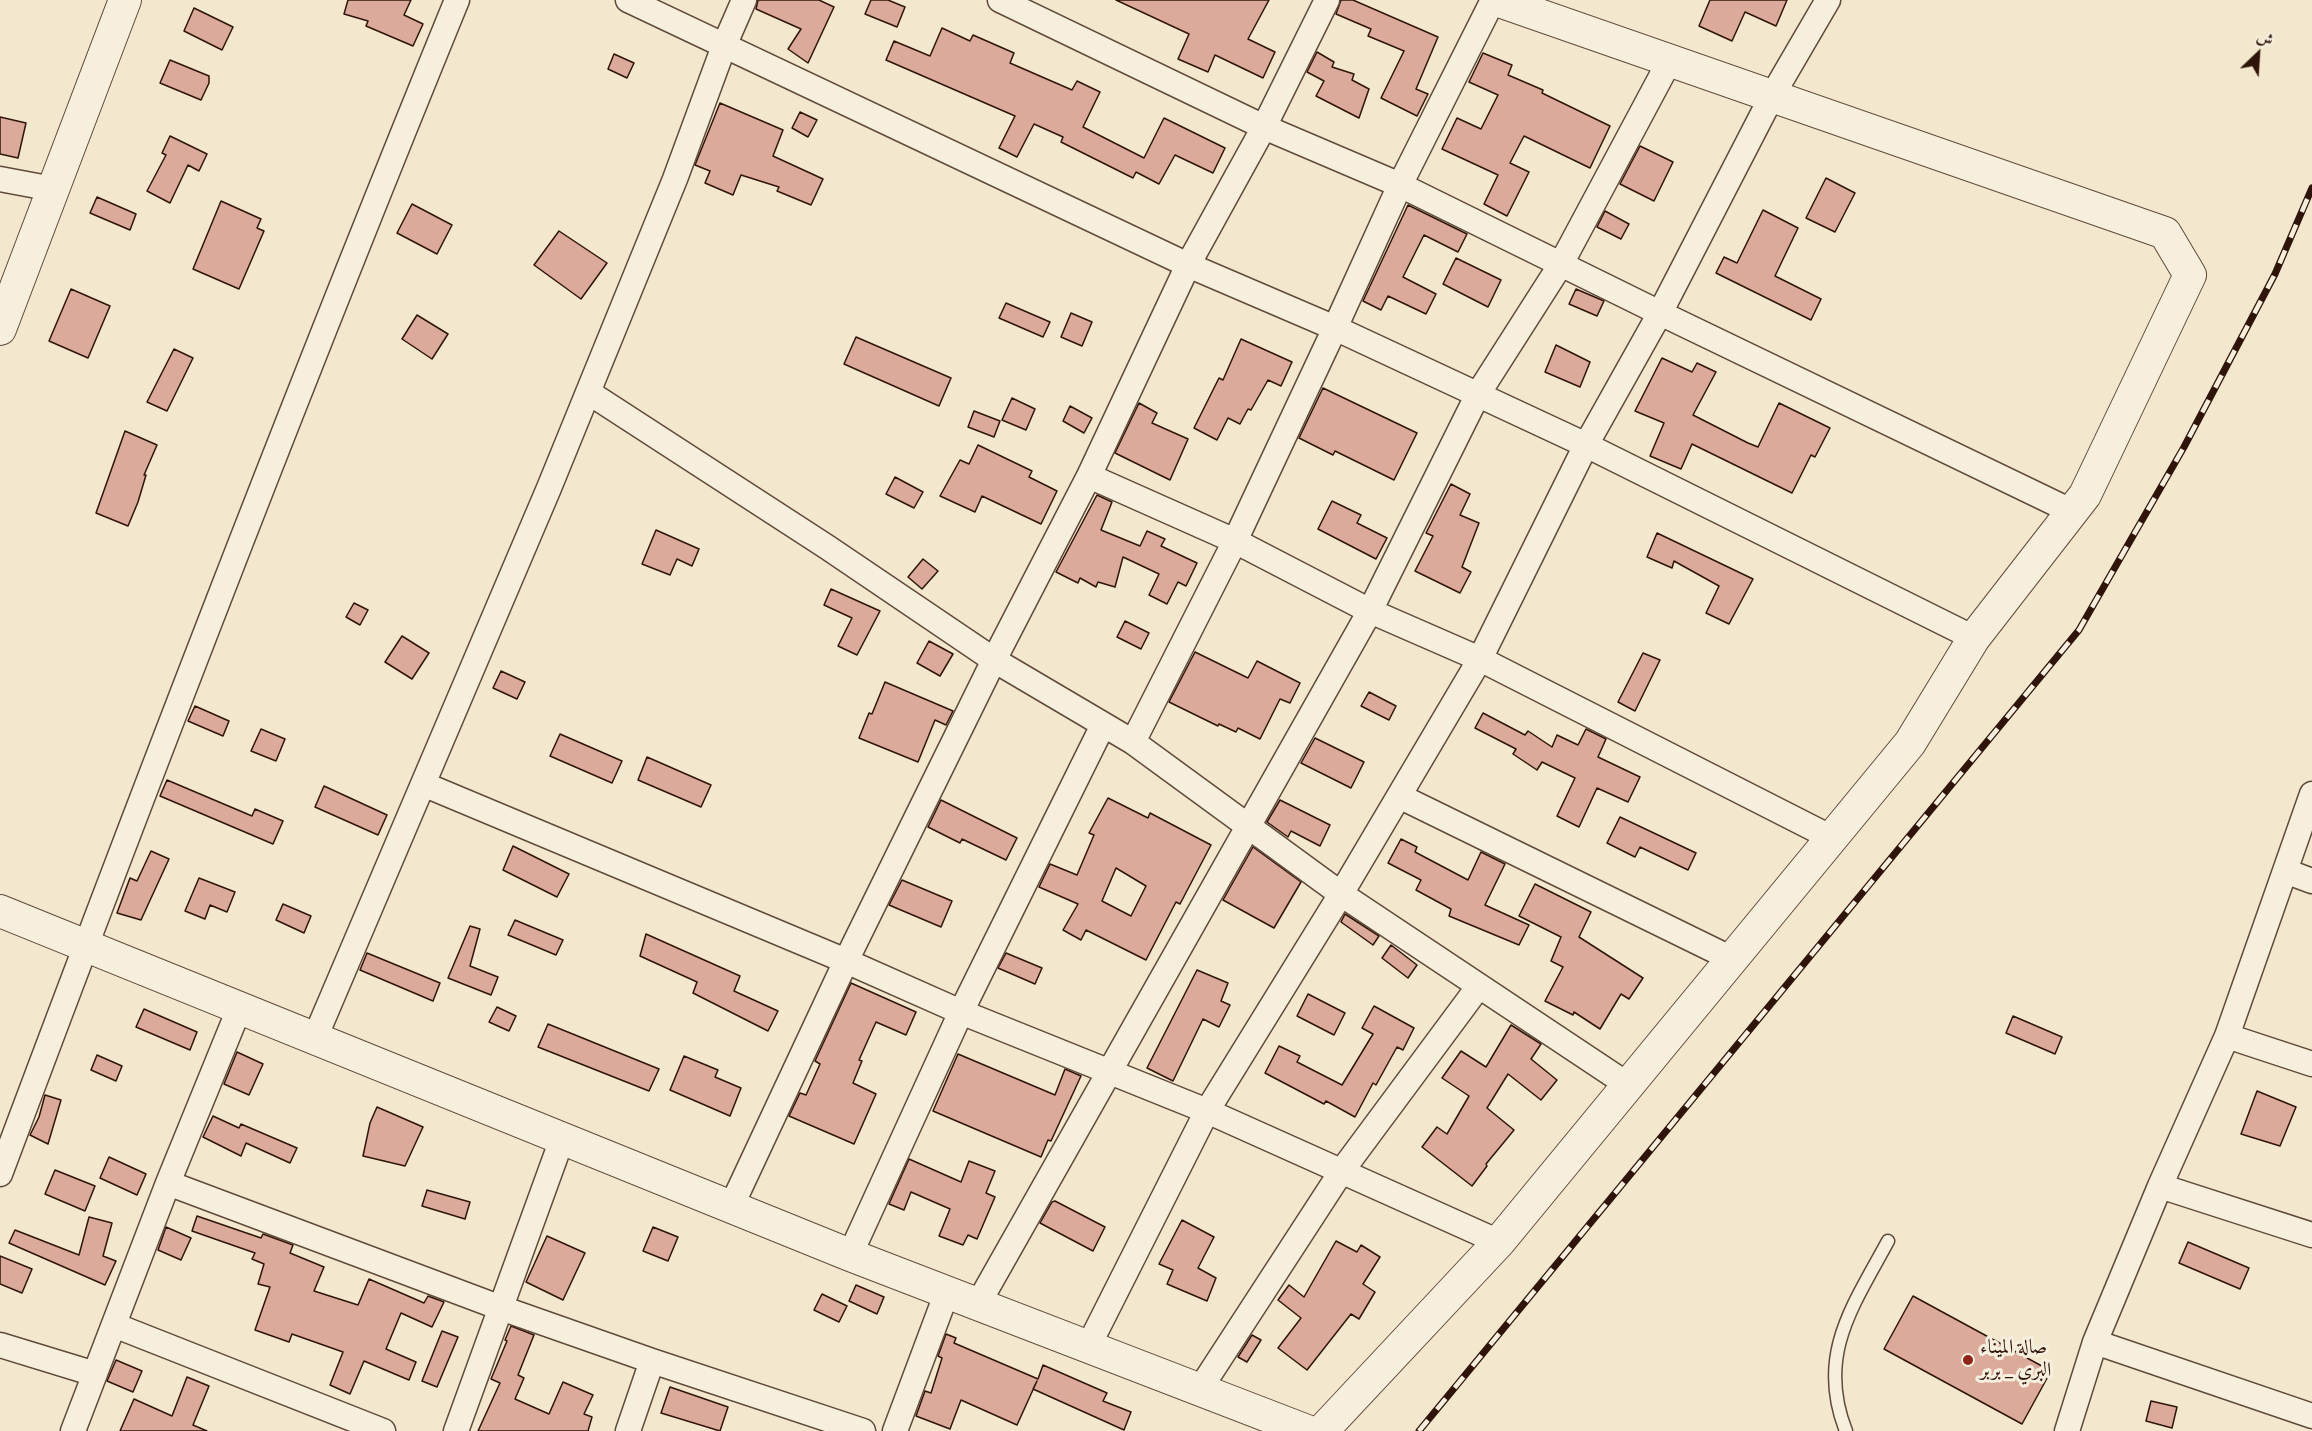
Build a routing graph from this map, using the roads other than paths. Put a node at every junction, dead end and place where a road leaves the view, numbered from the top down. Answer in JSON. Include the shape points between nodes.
{"nodes":[{"id":1,"x":125,"y":0,"type":"edge"},
{"id":2,"x":457,"y":0,"type":"edge"},
{"id":3,"x":628,"y":0,"type":"edge"},
{"id":4,"x":744,"y":0,"type":"edge"},
{"id":5,"x":1000,"y":0,"type":"edge"},
{"id":6,"x":1327,"y":0,"type":"edge"},
{"id":7,"x":1495,"y":0,"type":"edge"},
{"id":8,"x":1828,"y":0,"type":"edge"},
{"id":9,"x":724,"y":46,"type":"junction"},
{"id":10,"x":1670,"y":60,"type":"junction"},
{"id":11,"x":1772,"y":96,"type":"junction"},
{"id":12,"x":1264,"y":127,"type":"junction"},
{"id":13,"x":0,"y":179,"type":"edge"},
{"id":14,"x":1400,"y":185,"type":"junction"},
{"id":15,"x":53,"y":189,"type":"junction"},
{"id":16,"x":1561,"y":264,"type":"junction"},
{"id":17,"x":1188,"y":265,"type":"junction"},
{"id":18,"x":1660,"y":313,"type":"junction"},
{"id":19,"x":1335,"y":328,"type":"junction"},
{"id":20,"x":0,"y":329,"type":"edge"},
{"id":21,"x":588,"y":392,"type":"junction"},
{"id":22,"x":1478,"y":394,"type":"junction"},
{"id":23,"x":1586,"y":445,"type":"junction"},
{"id":24,"x":1089,"y":476,"type":"junction"},
{"id":25,"x":2073,"y":512,"type":"junction"},
{"id":26,"x":1234,"y":541,"type":"junction"},
{"id":27,"x":1370,"y":611,"type":"junction"},
{"id":28,"x":1974,"y":638,"type":"junction"},
{"id":29,"x":1480,"y":659,"type":"junction"},
{"id":30,"x":994,"y":660,"type":"junction"},
{"id":31,"x":1103,"y":725,"type":"junction"},
{"id":32,"x":1133,"y":742,"type":"junction"},
{"id":33,"x":423,"y":784,"type":"junction"},
{"id":34,"x":2312,"y":794,"type":"edge"},
{"id":35,"x":1400,"y":796,"type":"junction"},
{"id":36,"x":1248,"y":826,"type":"junction"},
{"id":37,"x":1832,"y":838,"type":"junction"},
{"id":38,"x":2285,"y":871,"type":"junction"},
{"id":39,"x":2312,"y":881,"type":"edge"},
{"id":40,"x":1341,"y":894,"type":"junction"},
{"id":41,"x":0,"y":912,"type":"edge"},
{"id":42,"x":85,"y":946,"type":"junction"},
{"id":43,"x":1732,"y":959,"type":"junction"},
{"id":44,"x":846,"y":961,"type":"junction"},
{"id":45,"x":1479,"y":986,"type":"junction"},
{"id":46,"x":239,"y":1009,"type":"junction"},
{"id":47,"x":961,"y":1012,"type":"junction"},
{"id":48,"x":2227,"y":1036,"type":"junction"},
{"id":49,"x":315,"y":1040,"type":"junction"},
{"id":50,"x":2312,"y":1064,"type":"edge"},
{"id":51,"x":1111,"y":1072,"type":"junction"},
{"id":52,"x":1628,"y":1085,"type":"junction"},
{"id":53,"x":1207,"y":1111,"type":"junction"},
{"id":54,"x":562,"y":1139,"type":"junction"},
{"id":55,"x":1341,"y":1172,"type":"junction"},
{"id":56,"x":0,"y":1174,"type":"edge"},
{"id":57,"x":168,"y":1184,"type":"junction"},
{"id":58,"x":2160,"y":1186,"type":"junction"},
{"id":59,"x":731,"y":1207,"type":"junction"},
{"id":60,"x":2312,"y":1236,"type":"edge"},
{"id":61,"x":1888,"y":1241,"type":"dead end"},
{"id":62,"x":1499,"y":1242,"type":"junction"},
{"id":63,"x":850,"y":1255,"type":"junction"},
{"id":64,"x":947,"y":1292,"type":"junction"},
{"id":65,"x":978,"y":1304,"type":"junction"},
{"id":66,"x":501,"y":1308,"type":"junction"},
{"id":67,"x":114,"y":1325,"type":"junction"},
{"id":68,"x":2095,"y":1342,"type":"junction"},
{"id":69,"x":0,"y":1345,"type":"edge"},
{"id":70,"x":1088,"y":1347,"type":"junction"},
{"id":71,"x":652,"y":1361,"type":"junction"},
{"id":72,"x":95,"y":1374,"type":"junction"},
{"id":73,"x":1200,"y":1389,"type":"junction"},
{"id":74,"x":2312,"y":1416,"type":"edge"},
{"id":75,"x":73,"y":1431,"type":"edge"},
{"id":76,"x":383,"y":1431,"type":"edge"},
{"id":77,"x":456,"y":1431,"type":"edge"},
{"id":78,"x":628,"y":1431,"type":"edge"},
{"id":79,"x":862,"y":1431,"type":"edge"},
{"id":80,"x":895,"y":1431,"type":"edge"},
{"id":81,"x":1307,"y":1431,"type":"edge"},
{"id":82,"x":1322,"y":1431,"type":"edge"},
{"id":83,"x":1846,"y":1431,"type":"edge"},
{"id":84,"x":2067,"y":1431,"type":"edge"}],
"edges":[{"from":1,"to":15,"type":"street"},
{"from":2,"to":42,"type":"street","via":[[357,245]]},
{"from":3,"to":9,"type":"street"},
{"from":4,"to":9,"type":"street"},
{"from":5,"to":12,"type":"street"},
{"from":6,"to":12,"type":"street"},
{"from":7,"to":10,"type":"street"},
{"from":7,"to":14,"type":"street"},
{"from":8,"to":11,"type":"street"},
{"from":9,"to":17,"type":"street"},
{"from":9,"to":21,"type":"street","via":[[675,179]]},
{"from":10,"to":11,"type":"street"},
{"from":10,"to":16,"type":"street"},
{"from":11,"to":18,"type":"street"},
{"from":11,"to":25,"type":"street","via":[[2165,232],[2190,275],[2085,495]]},
{"from":12,"to":14,"type":"street"},
{"from":12,"to":17,"type":"street"},
{"from":13,"to":15,"type":"street"},
{"from":14,"to":16,"type":"street"},
{"from":14,"to":19,"type":"street"},
{"from":15,"to":20,"type":"street"},
{"from":16,"to":18,"type":"street"},
{"from":16,"to":22,"type":"street"},
{"from":17,"to":19,"type":"street"},
{"from":17,"to":24,"type":"street"},
{"from":18,"to":23,"type":"street"},
{"from":18,"to":25,"type":"street"},
{"from":19,"to":22,"type":"street"},
{"from":19,"to":26,"type":"street"},
{"from":21,"to":30,"type":"street"},
{"from":21,"to":33,"type":"street"},
{"from":22,"to":23,"type":"street"},
{"from":22,"to":27,"type":"street"},
{"from":23,"to":28,"type":"street"},
{"from":23,"to":29,"type":"street"},
{"from":24,"to":26,"type":"street"},
{"from":24,"to":30,"type":"street"},
{"from":25,"to":28,"type":"street"},
{"from":26,"to":27,"type":"street"},
{"from":26,"to":32,"type":"street"},
{"from":27,"to":29,"type":"street"},
{"from":27,"to":36,"type":"street"},
{"from":28,"to":37,"type":"street","via":[[1910,743]]},
{"from":29,"to":35,"type":"street"},
{"from":29,"to":37,"type":"street"},
{"from":30,"to":31,"type":"street"},
{"from":30,"to":44,"type":"street"},
{"from":31,"to":32,"type":"street"},
{"from":31,"to":47,"type":"street"},
{"from":32,"to":36,"type":"street"},
{"from":33,"to":44,"type":"street"},
{"from":33,"to":49,"type":"street"},
{"from":34,"to":38,"type":"street"},
{"from":35,"to":40,"type":"street"},
{"from":35,"to":43,"type":"street"},
{"from":36,"to":40,"type":"street"},
{"from":36,"to":51,"type":"street"},
{"from":37,"to":43,"type":"street"},
{"from":38,"to":39,"type":"street"},
{"from":38,"to":48,"type":"street"},
{"from":40,"to":45,"type":"street"},
{"from":40,"to":53,"type":"street"},
{"from":41,"to":42,"type":"street"},
{"from":42,"to":46,"type":"street"},
{"from":42,"to":56,"type":"street"},
{"from":43,"to":52,"type":"street"},
{"from":44,"to":47,"type":"street"},
{"from":44,"to":59,"type":"street"},
{"from":45,"to":52,"type":"street"},
{"from":45,"to":55,"type":"street"},
{"from":46,"to":49,"type":"street"},
{"from":46,"to":57,"type":"street"},
{"from":47,"to":51,"type":"street"},
{"from":47,"to":63,"type":"street"},
{"from":48,"to":50,"type":"street"},
{"from":48,"to":58,"type":"street"},
{"from":49,"to":54,"type":"street"},
{"from":51,"to":53,"type":"street"},
{"from":51,"to":65,"type":"street"},
{"from":52,"to":62,"type":"street"},
{"from":53,"to":55,"type":"street"},
{"from":53,"to":70,"type":"street"},
{"from":54,"to":59,"type":"street"},
{"from":54,"to":66,"type":"street"},
{"from":55,"to":62,"type":"street"},
{"from":55,"to":73,"type":"street"},
{"from":57,"to":66,"type":"street"},
{"from":57,"to":67,"type":"street"},
{"from":58,"to":60,"type":"street"},
{"from":58,"to":68,"type":"street"},
{"from":59,"to":63,"type":"street"},
{"from":61,"to":83,"type":"lane","via":[[1839,1338],[1833,1372],[1836,1407]]},
{"from":62,"to":82,"type":"street"},
{"from":63,"to":64,"type":"street"},
{"from":64,"to":65,"type":"street"},
{"from":64,"to":80,"type":"street"},
{"from":65,"to":70,"type":"street"},
{"from":66,"to":71,"type":"street"},
{"from":66,"to":77,"type":"street"},
{"from":67,"to":72,"type":"street"},
{"from":67,"to":76,"type":"street"},
{"from":68,"to":74,"type":"street"},
{"from":68,"to":84,"type":"street"},
{"from":69,"to":72,"type":"street"},
{"from":70,"to":73,"type":"street"},
{"from":71,"to":78,"type":"street"},
{"from":71,"to":79,"type":"street"},
{"from":72,"to":75,"type":"street"},
{"from":73,"to":81,"type":"street"}]}
